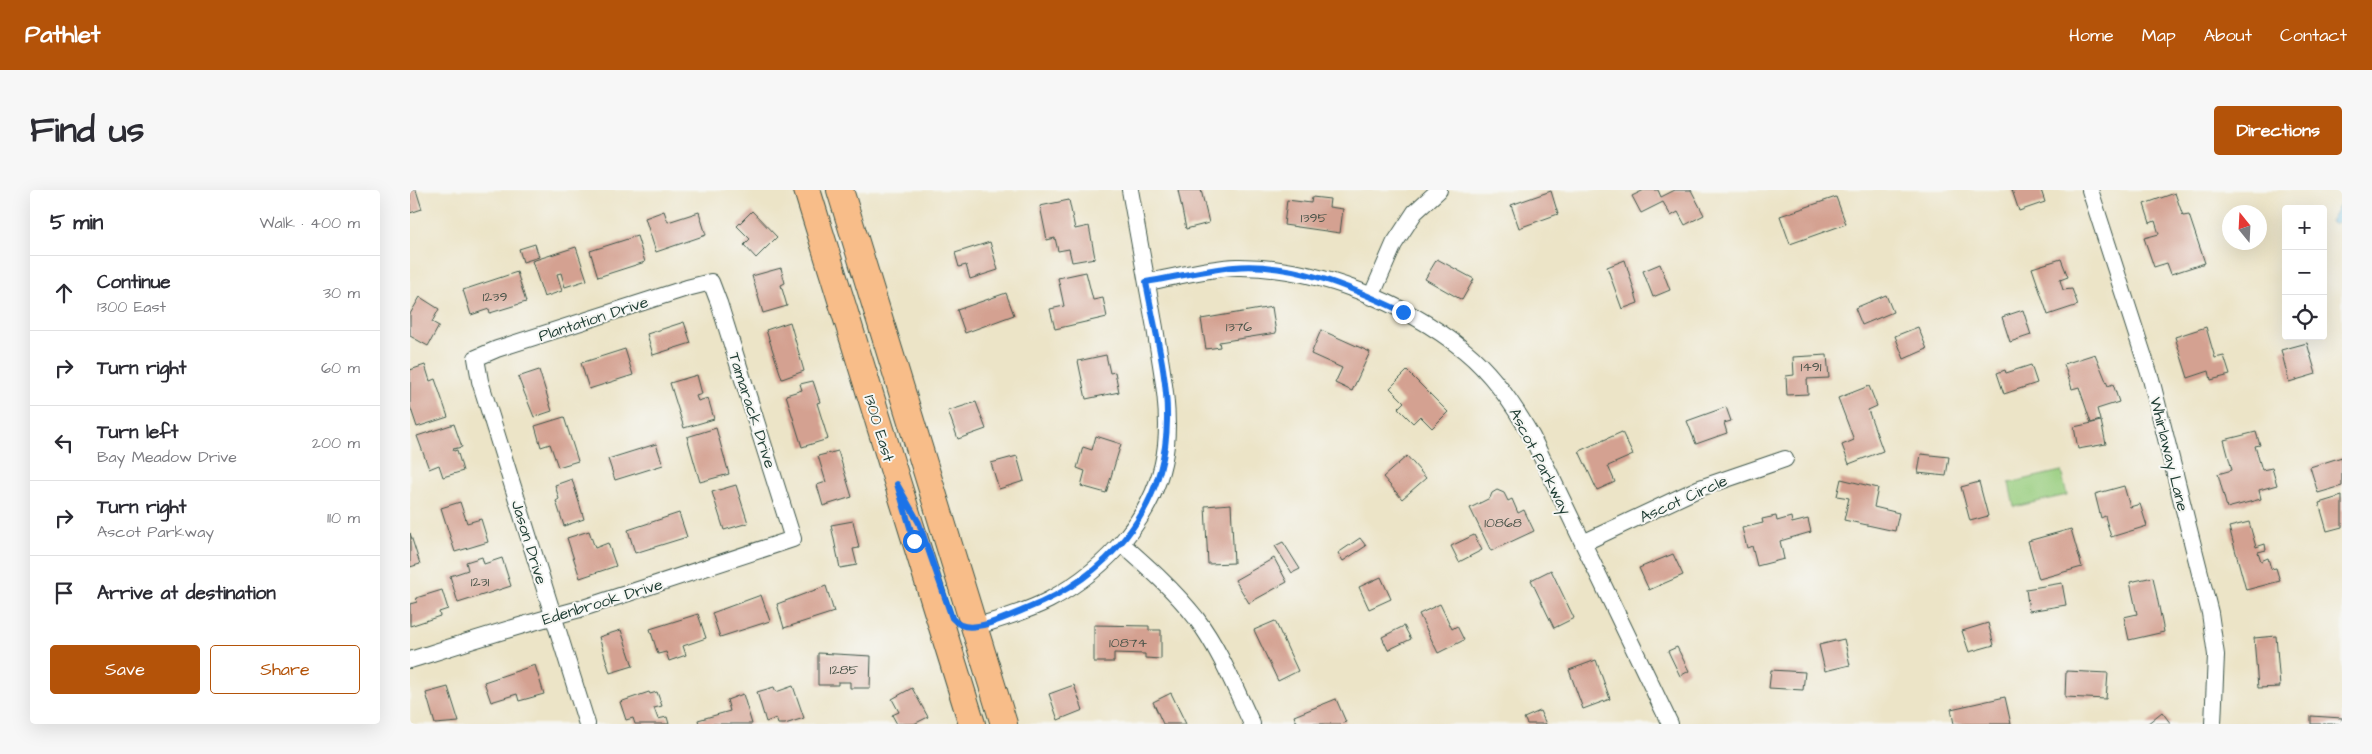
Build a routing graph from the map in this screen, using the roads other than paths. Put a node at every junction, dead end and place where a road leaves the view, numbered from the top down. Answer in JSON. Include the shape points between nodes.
{"nodes":[{"id":1,"x":807,"y":190,"type":"edge"},
{"id":2,"x":840,"y":190,"type":"edge"},
{"id":3,"x":1130,"y":190,"type":"edge"},
{"id":4,"x":1439,"y":190,"type":"edge"},
{"id":5,"x":2090,"y":190,"type":"edge"},
{"id":6,"x":711,"y":282,"type":"joint"},
{"id":7,"x":1146,"y":282,"type":"junction"},
{"id":8,"x":1371,"y":297,"type":"junction"},
{"id":9,"x":476,"y":358,"type":"joint"},
{"id":10,"x":1785,"y":459,"type":"dead end"},
{"id":11,"x":897,"y":484,"type":"junction"},
{"id":12,"x":793,"y":539,"type":"joint"},
{"id":13,"x":1583,"y":543,"type":"junction"},
{"id":14,"x":1122,"y":544,"type":"junction"},
{"id":15,"x":554,"y":616,"type":"junction"},
{"id":16,"x":975,"y":627,"type":"junction"},
{"id":17,"x":410,"y":660,"type":"edge"},
{"id":18,"x":587,"y":724,"type":"edge"},
{"id":19,"x":972,"y":724,"type":"edge"},
{"id":20,"x":1004,"y":724,"type":"edge"},
{"id":21,"x":1252,"y":724,"type":"edge"},
{"id":22,"x":1670,"y":724,"type":"edge"},
{"id":23,"x":2214,"y":724,"type":"edge"}],
"edges":[{"from":1,"to":11,"type":"main road","name":"1300 East"},
{"from":2,"to":16,"type":"main road","name":"1300 East"},
{"from":3,"to":7,"type":"street"},
{"from":4,"to":8,"type":"street","via":[[1414,212],[1399,236]]},
{"from":5,"to":23,"type":"street","name":"Whirlaway Lane","via":[[2151,379],[2210,613],[2216,655]]},
{"from":6,"to":9,"type":"street","name":"Plantation Drive"},
{"from":6,"to":12,"type":"street","name":"Tamarack Drive"},
{"from":7,"to":8,"type":"street","name":"Ascot Parkway","via":[[1235,267],[1281,269],[1327,280]]},
{"from":7,"to":14,"type":"street","via":[[1164,382],[1166,447],[1150,496]]},
{"from":8,"to":13,"type":"street","name":"Ascot Parkway","via":[[1434,329],[1465,351],[1492,378],[1532,437]]},
{"from":9,"to":15,"type":"street","name":"Jason Drive","via":[[480,381]]},
{"from":10,"to":13,"type":"street","name":"Ascot Circle","via":[[1700,488]]},
{"from":11,"to":16,"type":"main road","via":[[919,523],[952,618],[961,625]]},
{"from":11,"to":19,"type":"main road","name":"1300 East"},
{"from":12,"to":15,"type":"street","name":"Edenbrook Drive"},
{"from":13,"to":22,"type":"street","name":"Ascot Parkway"},
{"from":14,"to":16,"type":"street","via":[[1075,585],[1048,600]]},
{"from":14,"to":21,"type":"street","via":[[1162,580],[1196,619],[1224,663]]},
{"from":15,"to":17,"type":"street","name":"Edenbrook Drive"},
{"from":15,"to":18,"type":"street","name":"Jason Drive"},
{"from":16,"to":20,"type":"main road","name":"1300 East"}]}
